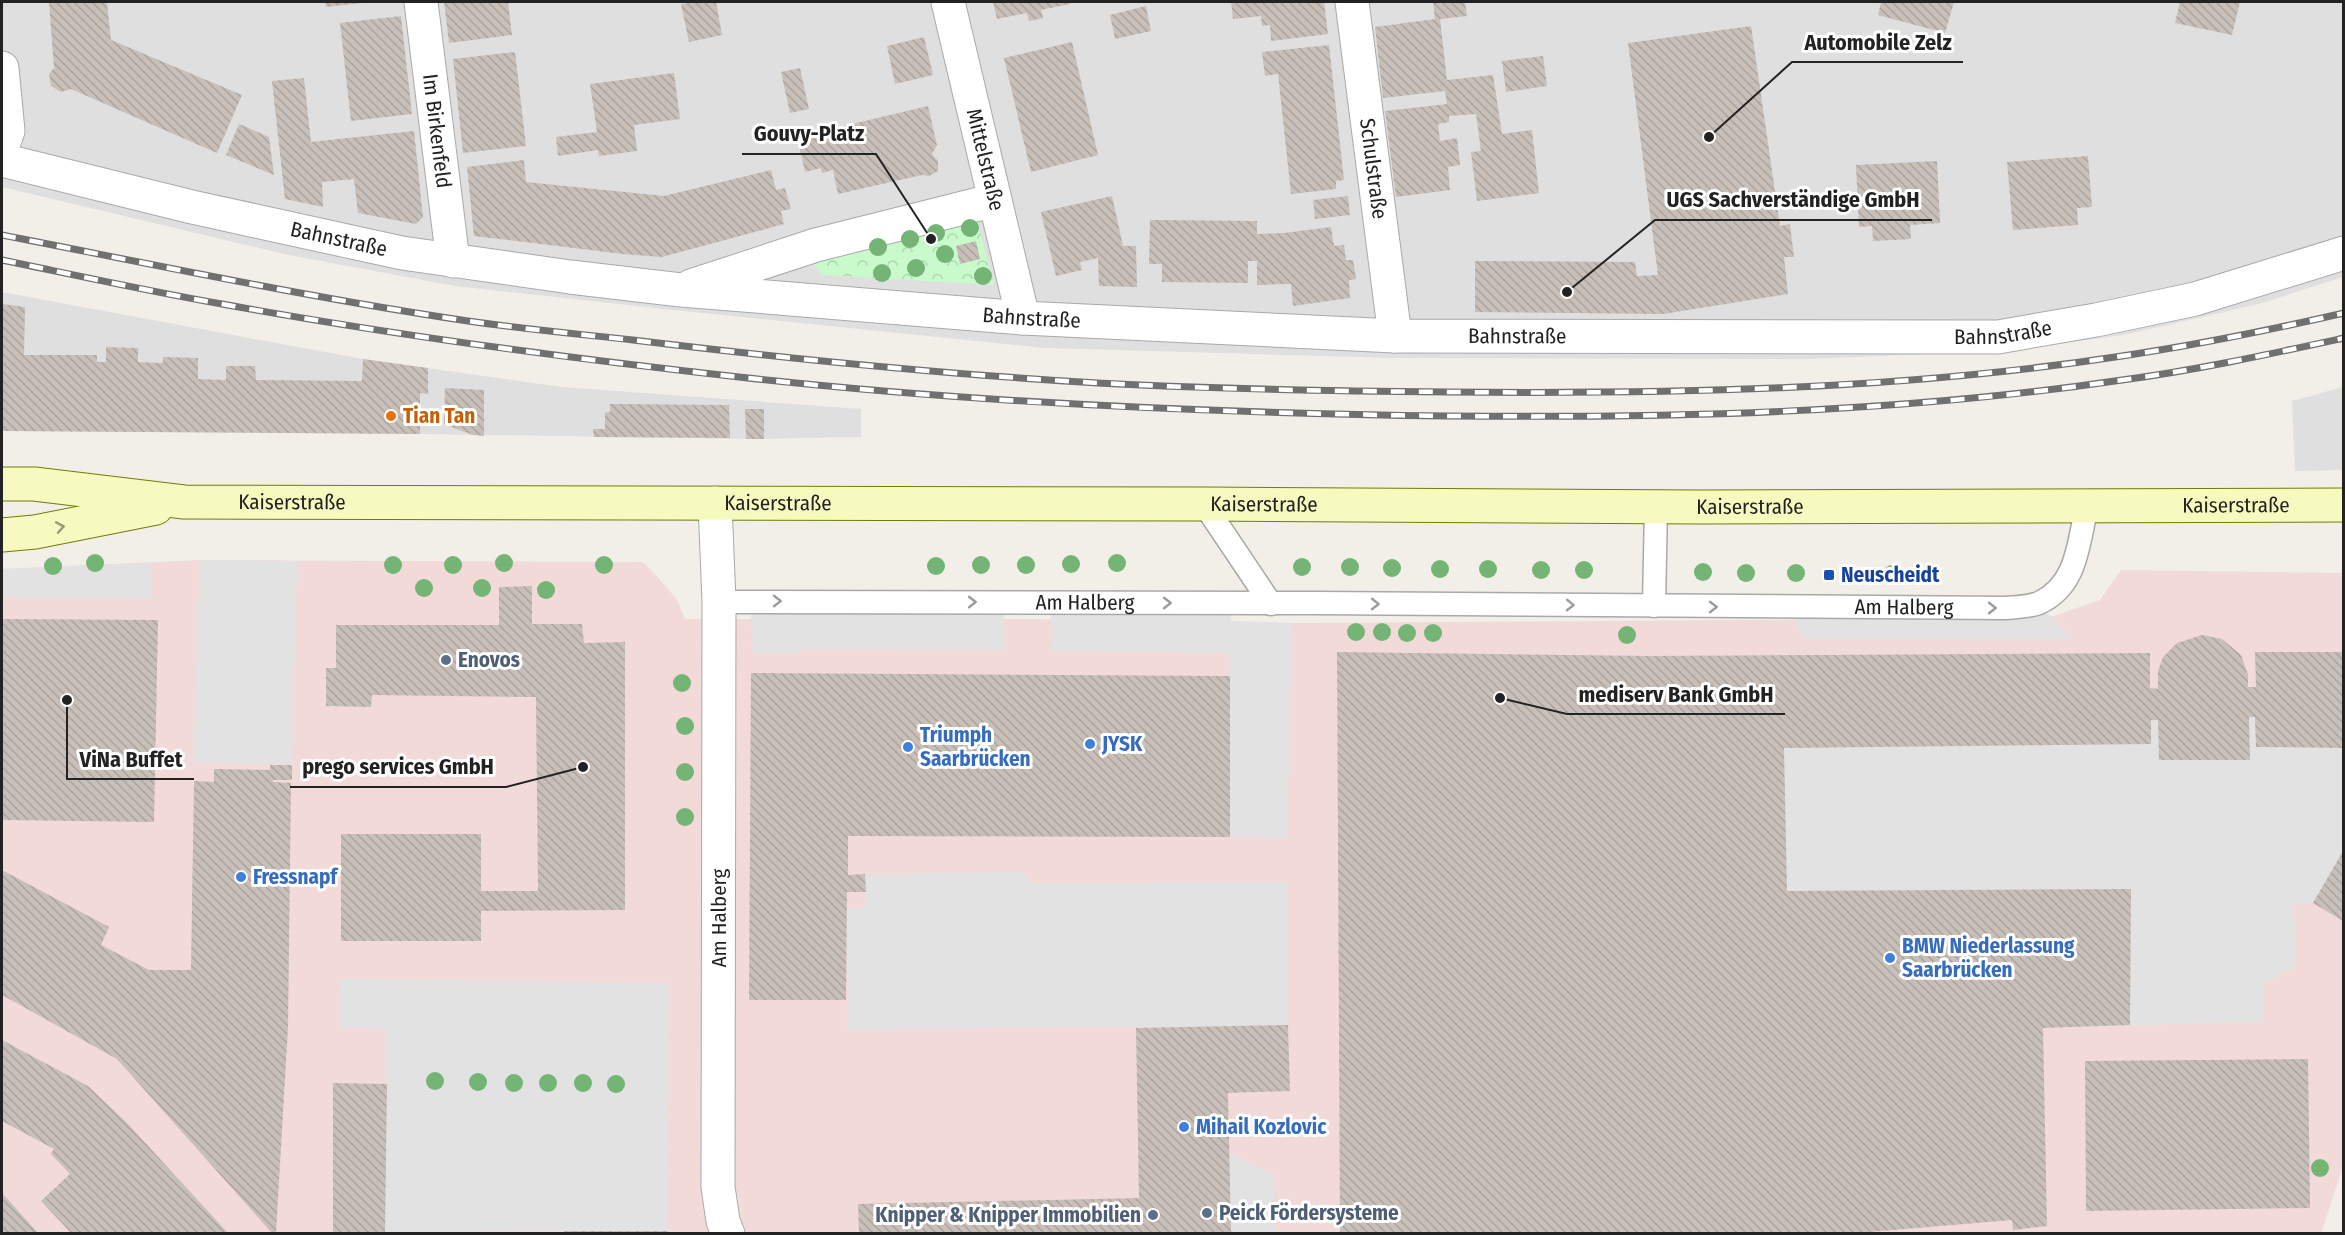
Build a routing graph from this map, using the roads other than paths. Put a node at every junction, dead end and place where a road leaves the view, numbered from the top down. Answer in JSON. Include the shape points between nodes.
{"nodes":[{"id":1,"x":422,"y":2,"type":"edge"},
{"id":2,"x":948,"y":2,"type":"edge"},
{"id":3,"x":1352,"y":2,"type":"edge"},
{"id":4,"x":2,"y":68,"type":"edge"},
{"id":5,"x":2,"y":148,"type":"edge"},
{"id":6,"x":2,"y":160,"type":"edge"},
{"id":7,"x":995,"y":200,"type":"junction"},
{"id":8,"x":2343,"y":254,"type":"edge"},
{"id":9,"x":453,"y":261,"type":"junction"},
{"id":10,"x":681,"y":290,"type":"junction"},
{"id":11,"x":1023,"y":318,"type":"junction"},
{"id":12,"x":1395,"y":336,"type":"junction"},
{"id":13,"x":2,"y":484,"type":"edge"},
{"id":14,"x":184,"y":502,"type":"junction"},
{"id":15,"x":715,"y":503,"type":"junction"},
{"id":16,"x":1204,"y":504,"type":"junction"},
{"id":17,"x":2343,"y":505,"type":"edge"},
{"id":18,"x":2087,"y":506,"type":"junction"},
{"id":19,"x":1656,"y":507,"type":"junction"},
{"id":20,"x":2,"y":535,"type":"edge"},
{"id":21,"x":719,"y":602,"type":"junction"},
{"id":22,"x":1271,"y":604,"type":"junction"},
{"id":23,"x":1654,"y":606,"type":"junction"},
{"id":24,"x":728,"y":1233,"type":"edge"}],
"edges":[{"from":1,"to":9,"type":"street","name":"Im Birkenfeld"},
{"from":2,"to":7,"type":"street","name":"Mittelstraße"},
{"from":3,"to":12,"type":"street","name":"Schulstraße"},
{"from":4,"to":5,"type":"street","via":[[8,131]]},
{"from":6,"to":9,"type":"street","name":"Bahnstraße","via":[[192,207]]},
{"from":7,"to":10,"type":"street","name":"Bahnstraße","via":[[816,244]]},
{"from":7,"to":11,"type":"street","name":"Mittelstraße"},
{"from":8,"to":12,"type":"street","name":"Bahnstraße","via":[[2195,298],[1998,337]]},
{"from":9,"to":10,"type":"street","name":"Bahnstraße"},
{"from":10,"to":11,"type":"street","name":"Bahnstraße"},
{"from":11,"to":12,"type":"street","name":"Bahnstraße"},
{"from":13,"to":14,"type":"main road","name":"Kaiserstraße","via":[[34,484]]},
{"from":14,"to":15,"type":"main road","name":"Kaiserstraße"},
{"from":20,"to":14,"type":"main road","name":"Kaiserstraße","one_way":true,"via":[[75,525]]},
{"from":15,"to":16,"type":"main road","name":"Kaiserstraße"},
{"from":15,"to":21,"type":"street","name":"Am Halberg"},
{"from":16,"to":19,"type":"main road","name":"Kaiserstraße"},
{"from":16,"to":22,"type":"lane"},
{"from":17,"to":18,"type":"main road","name":"Kaiserstraße"},
{"from":18,"to":19,"type":"main road","name":"Kaiserstraße"},
{"from":23,"to":18,"type":"lane","name":"Am Halberg","one_way":true,"via":[[2006,608],[2037,604],[2061,590],[2071,573]]},
{"from":19,"to":23,"type":"lane"},
{"from":21,"to":22,"type":"lane","name":"Am Halberg","one_way":true},
{"from":21,"to":24,"type":"street","name":"Am Halberg","via":[[718,1187]]},
{"from":22,"to":23,"type":"lane","name":"Am Halberg","one_way":true}]}
